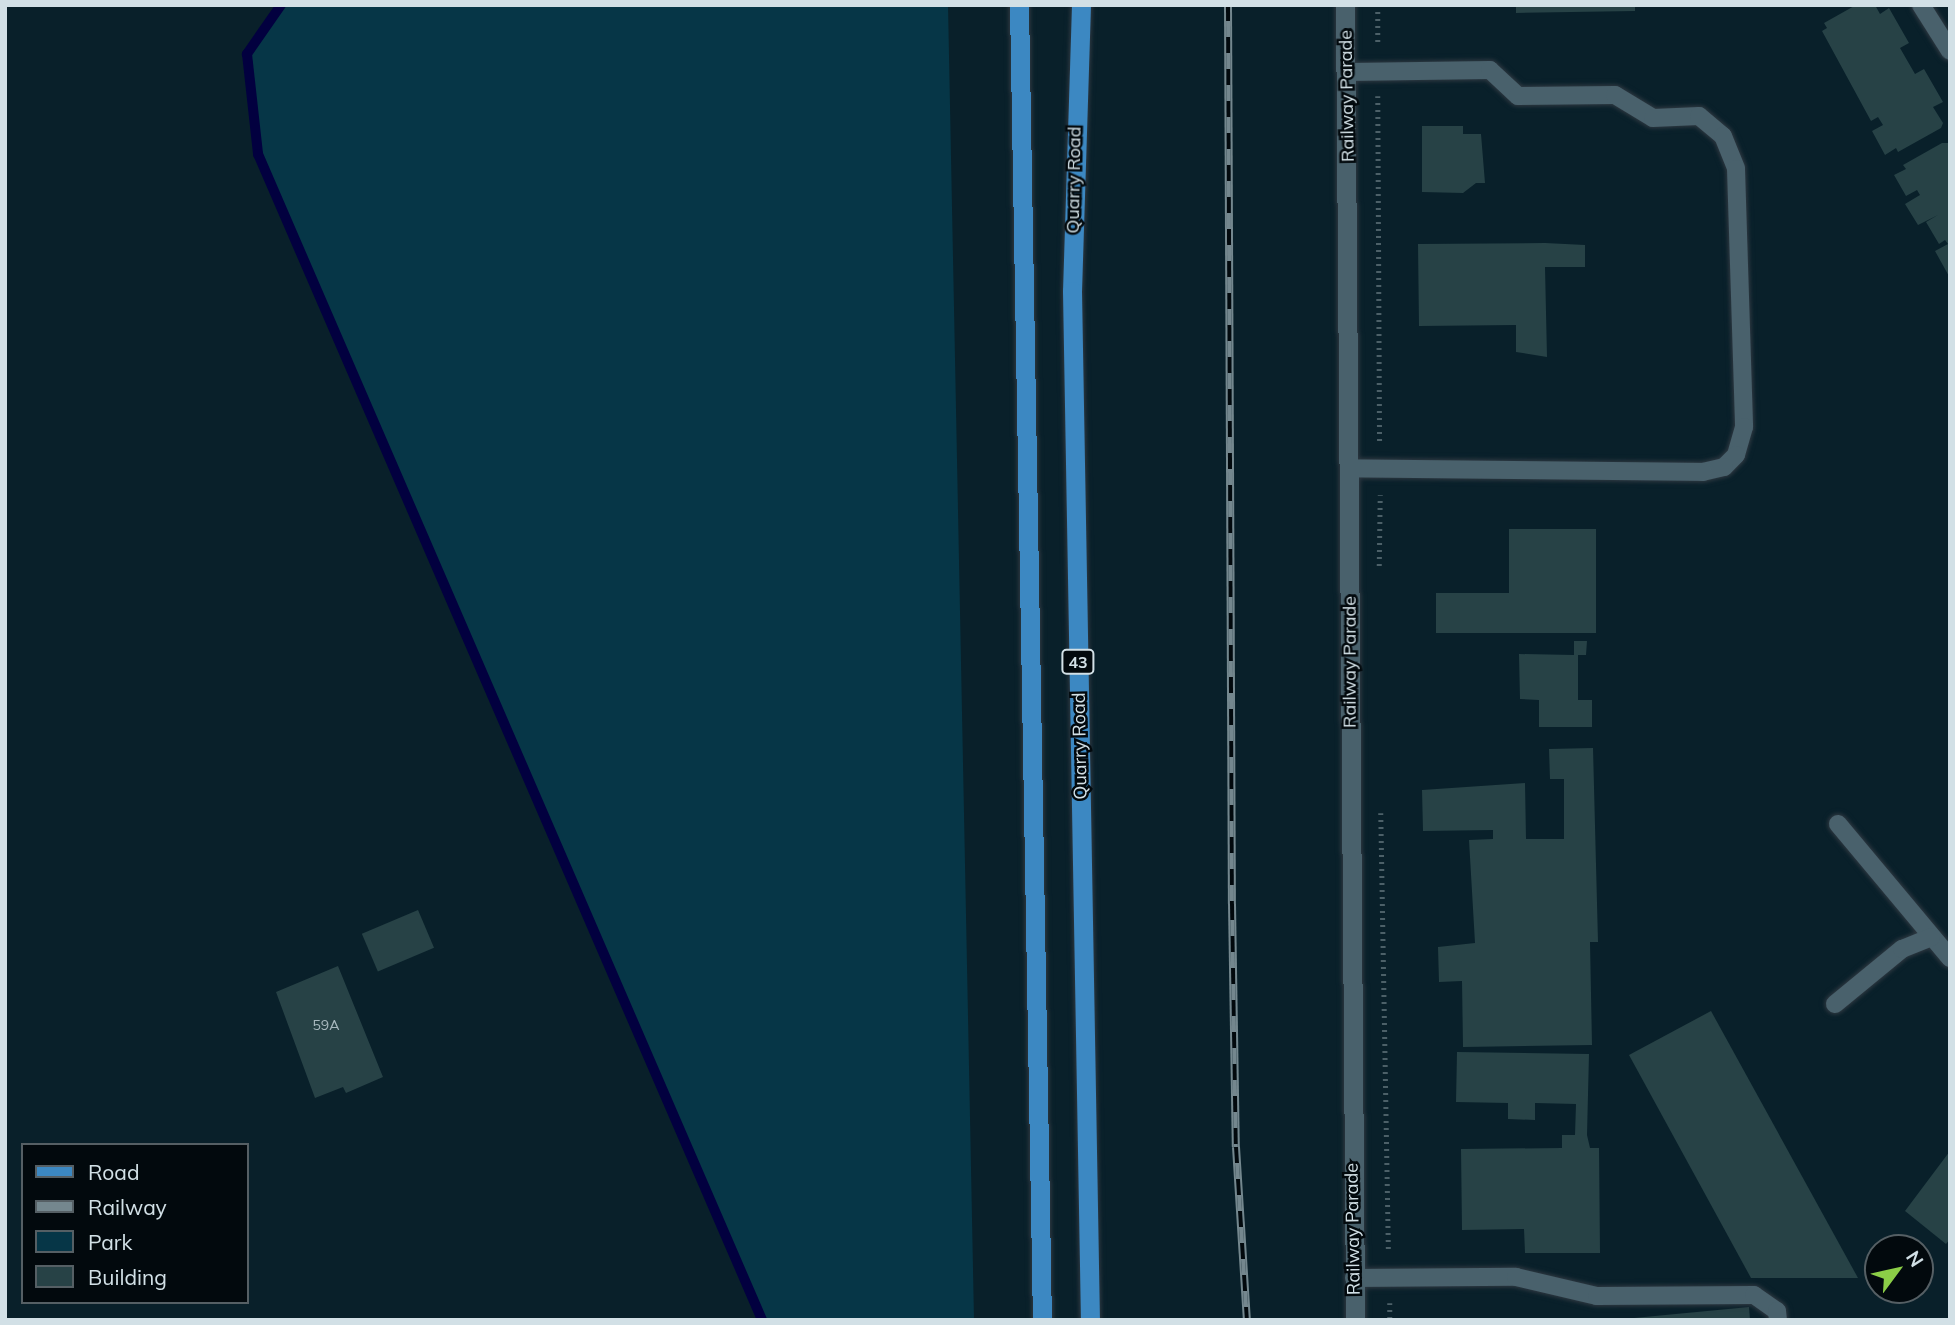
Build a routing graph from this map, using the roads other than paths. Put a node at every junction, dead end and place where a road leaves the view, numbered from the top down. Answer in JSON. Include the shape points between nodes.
{"nodes":[{"id":1,"x":1020,"y":5,"type":"edge"},
{"id":2,"x":1081,"y":5,"type":"edge"},
{"id":3,"x":1345,"y":5,"type":"edge"},
{"id":4,"x":1921,"y":5,"type":"edge"},
{"id":5,"x":1950,"y":51,"type":"edge"},
{"id":6,"x":1348,"y":72,"type":"junction"},
{"id":7,"x":1350,"y":468,"type":"junction"},
{"id":8,"x":1838,"y":824,"type":"dead end"},
{"id":9,"x":1931,"y":937,"type":"junction"},
{"id":10,"x":1950,"y":958,"type":"edge"},
{"id":11,"x":1835,"y":1004,"type":"dead end"},
{"id":12,"x":1354,"y":1278,"type":"junction"},
{"id":13,"x":1042,"y":1320,"type":"edge"},
{"id":14,"x":1090,"y":1320,"type":"edge"},
{"id":15,"x":1354,"y":1320,"type":"edge"},
{"id":16,"x":1778,"y":1320,"type":"edge"}],
"edges":[{"from":1,"to":13,"type":"main road"},
{"from":2,"to":14,"type":"main road","name":"Quarry Road","number":"43","via":[[1072,291]]},
{"from":3,"to":6,"type":"street","name":"Railway Parade"},
{"from":4,"to":5,"type":"lane"},
{"from":6,"to":7,"type":"street","name":"Railway Parade"},
{"from":6,"to":7,"type":"lane","via":[[1490,70],[1518,96],[1615,95],[1653,118],[1699,116],[1723,136],[1736,169],[1744,428],[1736,455],[1724,467],[1703,472]]},
{"from":7,"to":12,"type":"street","name":"Railway Parade"},
{"from":8,"to":9,"type":"lane"},
{"from":9,"to":10,"type":"lane"},
{"from":9,"to":11,"type":"lane","via":[[1902,949]]},
{"from":12,"to":15,"type":"street","name":"Railway Parade"},
{"from":12,"to":16,"type":"lane","via":[[1516,1278],[1597,1296],[1754,1295],[1777,1311]]}]}
